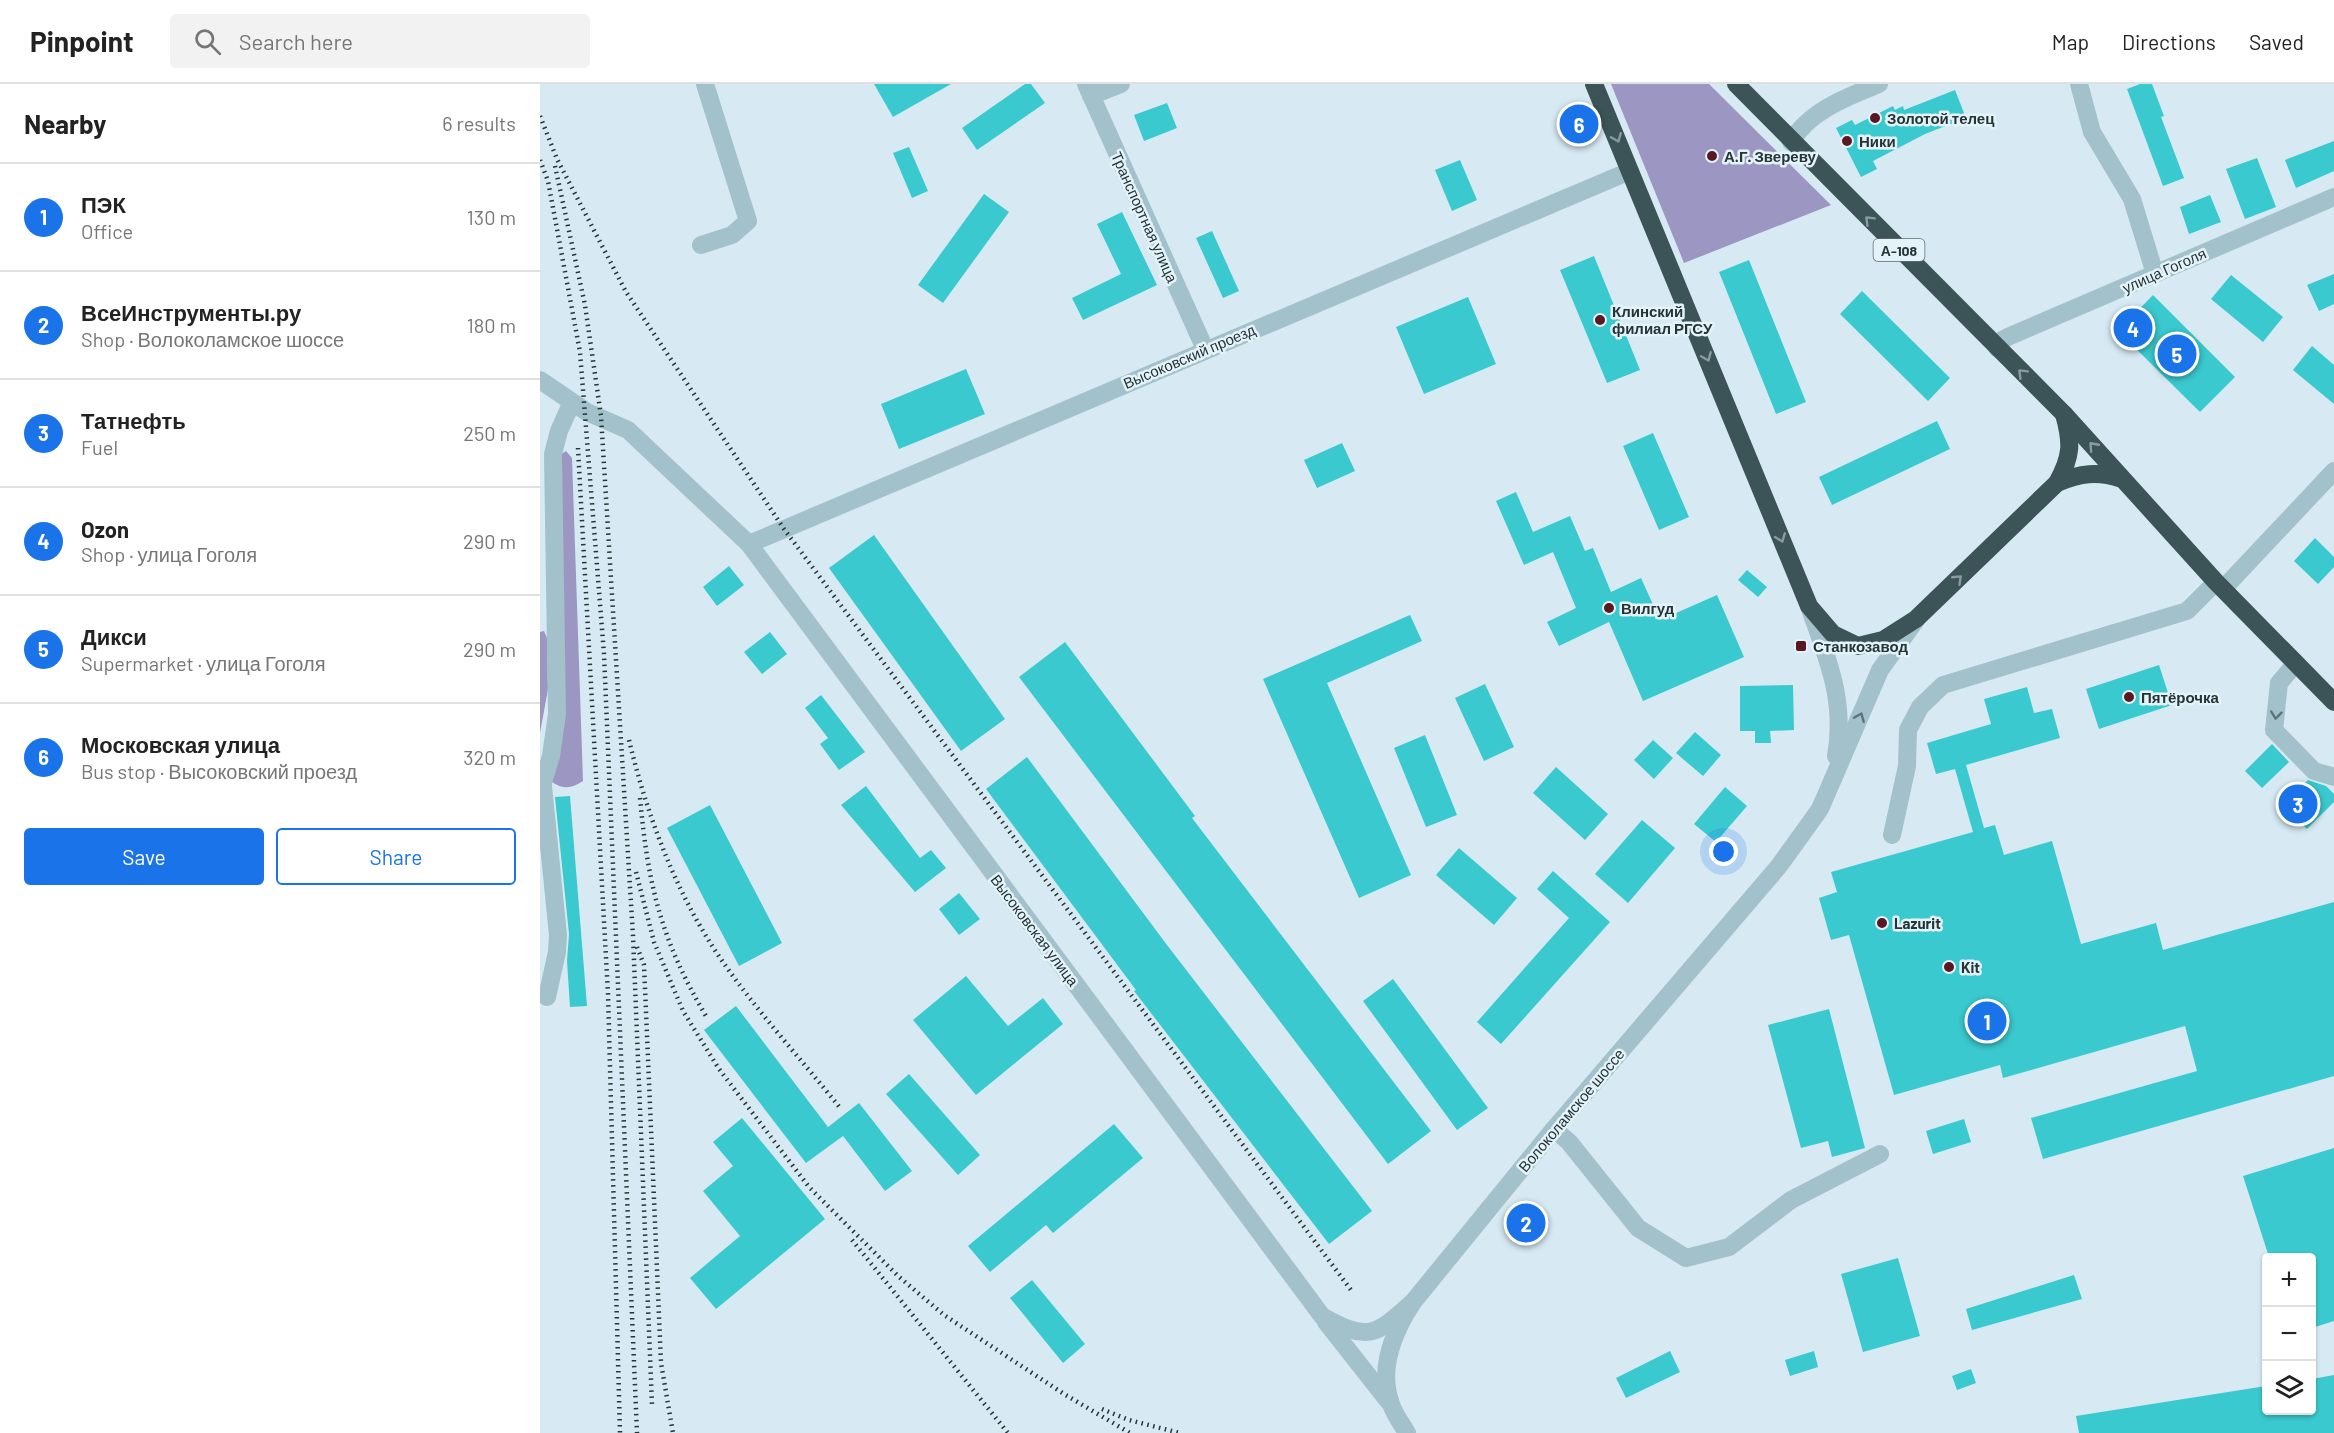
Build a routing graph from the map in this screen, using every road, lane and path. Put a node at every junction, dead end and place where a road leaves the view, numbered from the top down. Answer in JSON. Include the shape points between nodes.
{"nodes":[{"id":1,"x":705,"y":84,"type":"edge"},
{"id":2,"x":1121,"y":84,"type":"edge"},
{"id":3,"x":1594,"y":84,"type":"edge"},
{"id":4,"x":1736,"y":84,"type":"edge"},
{"id":5,"x":1879,"y":84,"type":"edge"},
{"id":6,"x":2079,"y":84,"type":"edge"},
{"id":7,"x":1088,"y":90,"type":"edge"},
{"id":8,"x":1791,"y":142,"type":"junction"},
{"id":9,"x":1630,"y":171,"type":"junction"},
{"id":10,"x":2334,"y":197,"type":"edge"},
{"id":11,"x":701,"y":245,"type":"dead end"},
{"id":12,"x":2155,"y":274,"type":"junction"},
{"id":13,"x":1997,"y":348,"type":"junction"},
{"id":14,"x":1205,"y":349,"type":"junction"},
{"id":15,"x":540,"y":380,"type":"edge"},
{"id":16,"x":572,"y":402,"type":"junction"},
{"id":17,"x":2064,"y":414,"type":"junction"},
{"id":18,"x":2334,"y":471,"type":"edge"},
{"id":19,"x":2122,"y":479,"type":"junction"},
{"id":20,"x":2057,"y":483,"type":"junction"},
{"id":21,"x":749,"y":544,"type":"junction"},
{"id":22,"x":2219,"y":586,"type":"junction"},
{"id":23,"x":1809,"y":606,"type":"junction"},
{"id":24,"x":1916,"y":620,"type":"junction"},
{"id":25,"x":2296,"y":663,"type":"junction"},
{"id":26,"x":2334,"y":702,"type":"edge"},
{"id":27,"x":2334,"y":777,"type":"edge"},
{"id":28,"x":542,"y":789,"type":"edge"},
{"id":29,"x":1820,"y":809,"type":"junction"},
{"id":30,"x":1892,"y":835,"type":"dead end"},
{"id":31,"x":551,"y":869,"type":"junction"},
{"id":32,"x":540,"y":889,"type":"edge"},
{"id":33,"x":547,"y":997,"type":"dead end"},
{"id":34,"x":1554,"y":1129,"type":"junction"},
{"id":35,"x":1880,"y":1154,"type":"dead end"},
{"id":36,"x":1413,"y":1302,"type":"junction"},
{"id":37,"x":1322,"y":1316,"type":"junction"},
{"id":38,"x":1391,"y":1404,"type":"junction"},
{"id":39,"x":1407,"y":1433,"type":"edge"}],
"edges":[{"from":1,"to":11,"type":"street","via":[[748,221],[732,235]]},
{"from":2,"to":7,"type":"street"},
{"from":3,"to":9,"type":"highway","one_way":true},
{"from":4,"to":8,"type":"highway","number":"А-108"},
{"from":5,"to":8,"type":"street","via":[[1822,111],[1800,127]]},
{"from":6,"to":12,"type":"street","via":[[2092,132],[2132,199]]},
{"from":7,"to":14,"type":"street","name":"Транспортная улица"},
{"from":13,"to":8,"type":"highway","number":"А-108","one_way":true},
{"from":9,"to":14,"type":"street","name":"Высоковский проезд"},
{"from":9,"to":23,"type":"highway","one_way":true},
{"from":10,"to":12,"type":"street","name":"улица Гоголя"},
{"from":12,"to":13,"type":"street","name":"улица Гоголя","via":[[2010,336]]},
{"from":17,"to":13,"type":"highway","number":"А-108","one_way":true},
{"from":14,"to":21,"type":"street","name":"Высоковский проезд"},
{"from":15,"to":16,"type":"street","name":"Высоковская улица"},
{"from":16,"to":21,"type":"street","name":"Высоковская улица","via":[[628,430]]},
{"from":16,"to":28,"type":"street","via":[[553,454],[557,714]]},
{"from":19,"to":17,"type":"highway","number":"А-108","one_way":true},
{"from":17,"to":20,"type":"highway","via":[[2069,431],[2069,457]]},
{"from":18,"to":22,"type":"street"},
{"from":19,"to":20,"type":"highway","via":[[2084,473]]},
{"from":19,"to":22,"type":"highway","number":"А-108"},
{"from":24,"to":20,"type":"highway","one_way":true},
{"from":21,"to":37,"type":"street","name":"Высоковская улица"},
{"from":22,"to":25,"type":"highway","number":"А-108"},
{"from":22,"to":30,"type":"street","via":[[2187,611],[1943,685],[1920,707],[1908,730],[1907,766]]},
{"from":23,"to":24,"type":"highway","via":[[1833,634],[1858,646],[1883,640]]},
{"from":23,"to":29,"type":"street","name":"Волоколамское шоссе","via":[[1838,695],[1840,714],[1835,762]]},
{"from":29,"to":24,"type":"street","name":"Волоколамское шоссе","one_way":true,"via":[[1880,670]]},
{"from":25,"to":26,"type":"highway","number":"А-108"},
{"from":25,"to":27,"type":"street","one_way":true,"via":[[2279,683],[2274,730],[2314,771]]},
{"from":28,"to":31,"type":"street"},
{"from":29,"to":34,"type":"street","name":"Волоколамское шоссе","via":[[1779,866]]},
{"from":31,"to":32,"type":"street"},
{"from":31,"to":33,"type":"street","via":[[558,944]]},
{"from":34,"to":35,"type":"street","via":[[1569,1142],[1638,1228],[1686,1258],[1729,1247],[1791,1200]]},
{"from":34,"to":36,"type":"street","name":"Волоколамское шоссе"},
{"from":36,"to":37,"type":"street","name":"Высоковская улица","via":[[1385,1327],[1366,1333],[1349,1332]]},
{"from":36,"to":38,"type":"street","name":"Волоколамское шоссе","via":[[1399,1323],[1388,1358],[1386,1379]]},
{"from":37,"to":38,"type":"street","name":"Высоковская улица"},
{"from":38,"to":39,"type":"street","name":"Волоколамское шоссе"}]}
